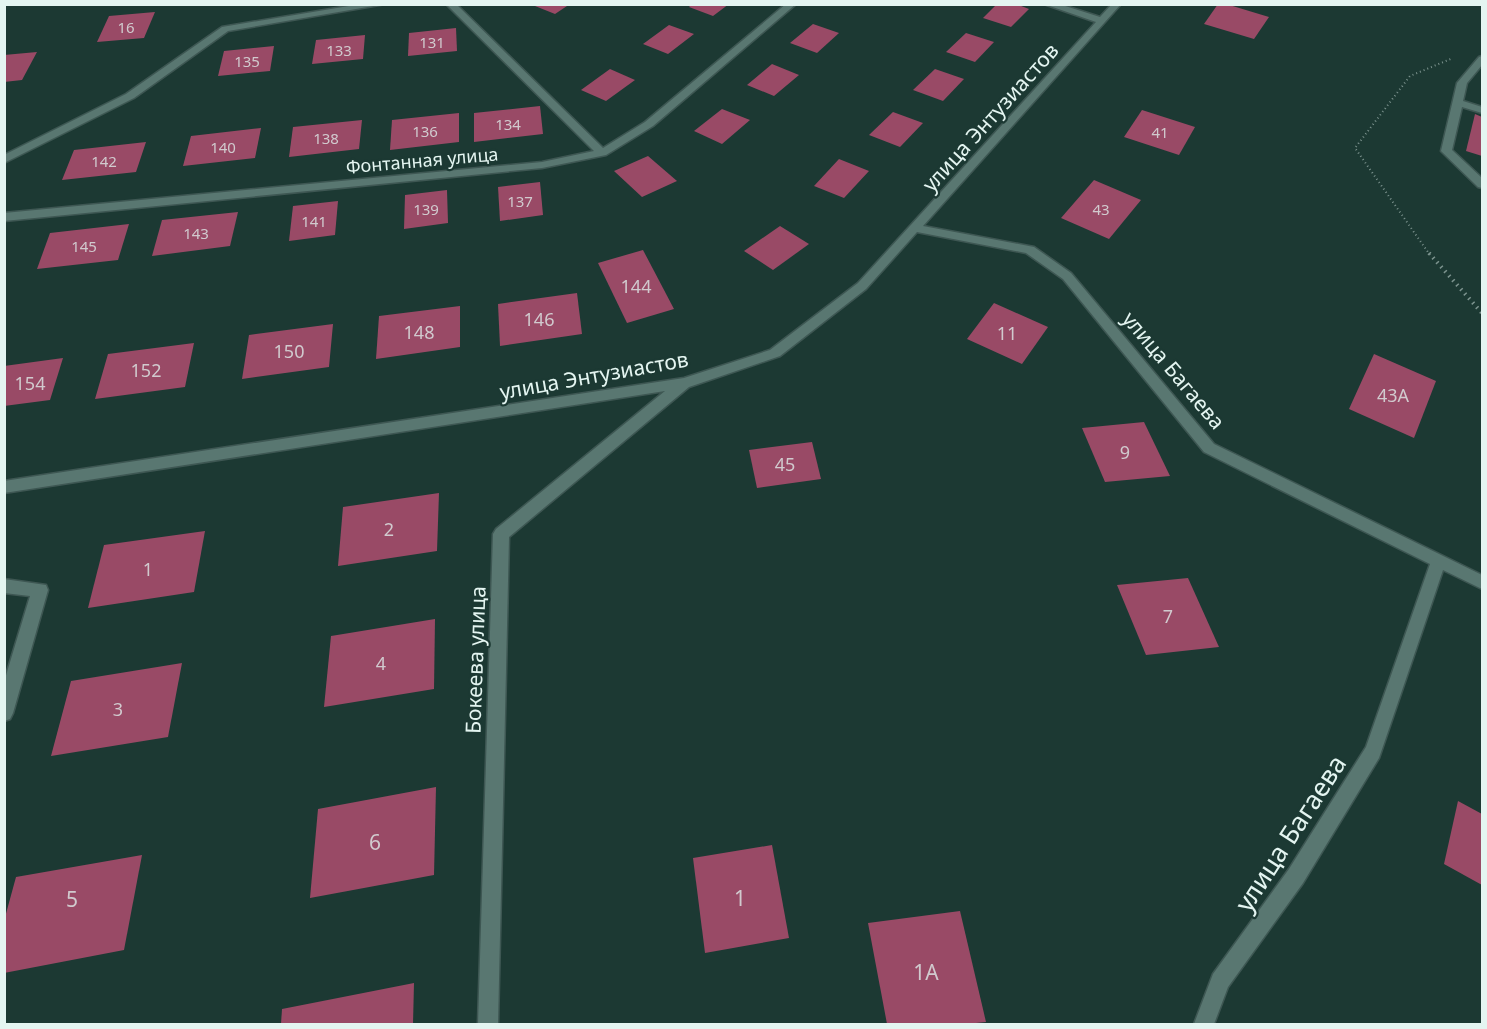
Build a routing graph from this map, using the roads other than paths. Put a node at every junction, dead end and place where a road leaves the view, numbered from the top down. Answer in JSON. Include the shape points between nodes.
{"nodes":[{"id":1,"x":381,"y":4,"type":"edge"},
{"id":2,"x":450,"y":4,"type":"edge"},
{"id":3,"x":792,"y":4,"type":"edge"},
{"id":4,"x":1048,"y":4,"type":"edge"},
{"id":5,"x":1117,"y":4,"type":"edge"},
{"id":6,"x":1102,"y":21,"type":"junction"},
{"id":7,"x":1482,"y":59,"type":"edge"},
{"id":8,"x":1459,"y":103,"type":"junction"},
{"id":9,"x":1482,"y":110,"type":"edge"},
{"id":10,"x":602,"y":153,"type":"junction"},
{"id":11,"x":4,"y":160,"type":"edge"},
{"id":12,"x":1482,"y":184,"type":"edge"},
{"id":13,"x":4,"y":217,"type":"edge"},
{"id":14,"x":916,"y":228,"type":"junction"},
{"id":15,"x":684,"y":382,"type":"junction"},
{"id":16,"x":4,"y":487,"type":"edge"},
{"id":17,"x":1439,"y":559,"type":"junction"},
{"id":18,"x":1482,"y":582,"type":"edge"},
{"id":19,"x":4,"y":586,"type":"edge"},
{"id":20,"x":4,"y":713,"type":"edge"},
{"id":21,"x":488,"y":1024,"type":"edge"},
{"id":22,"x":1204,"y":1024,"type":"edge"}],
"edges":[{"from":1,"to":11,"type":"street","via":[[225,28],[130,96]]},
{"from":2,"to":10,"type":"street"},
{"from":3,"to":10,"type":"street","name":"Фонтанная улица","via":[[649,124]]},
{"from":4,"to":6,"type":"street"},
{"from":5,"to":6,"type":"street","name":"улица Энтузиастов"},
{"from":6,"to":14,"type":"street","name":"улица Энтузиастов"},
{"from":7,"to":8,"type":"street","via":[[1462,83]]},
{"from":8,"to":9,"type":"street"},
{"from":8,"to":12,"type":"street","via":[[1446,151]]},
{"from":10,"to":13,"type":"street","name":"Фонтанная улица","via":[[542,165]]},
{"from":14,"to":15,"type":"street","name":"улица Энтузиастов","via":[[862,286],[775,353]]},
{"from":14,"to":17,"type":"street","name":"улица Багаева","via":[[1030,250],[1067,276],[1209,448]]},
{"from":15,"to":16,"type":"street","name":"улица Энтузиастов"},
{"from":15,"to":21,"type":"street","name":"Бокеева улица","via":[[501,534]]},
{"from":17,"to":18,"type":"street","name":"улица Багаева"},
{"from":17,"to":22,"type":"street","name":"улица Багаева","via":[[1373,752],[1296,876],[1220,981]]},
{"from":19,"to":20,"type":"street","via":[[40,590]]}]}
